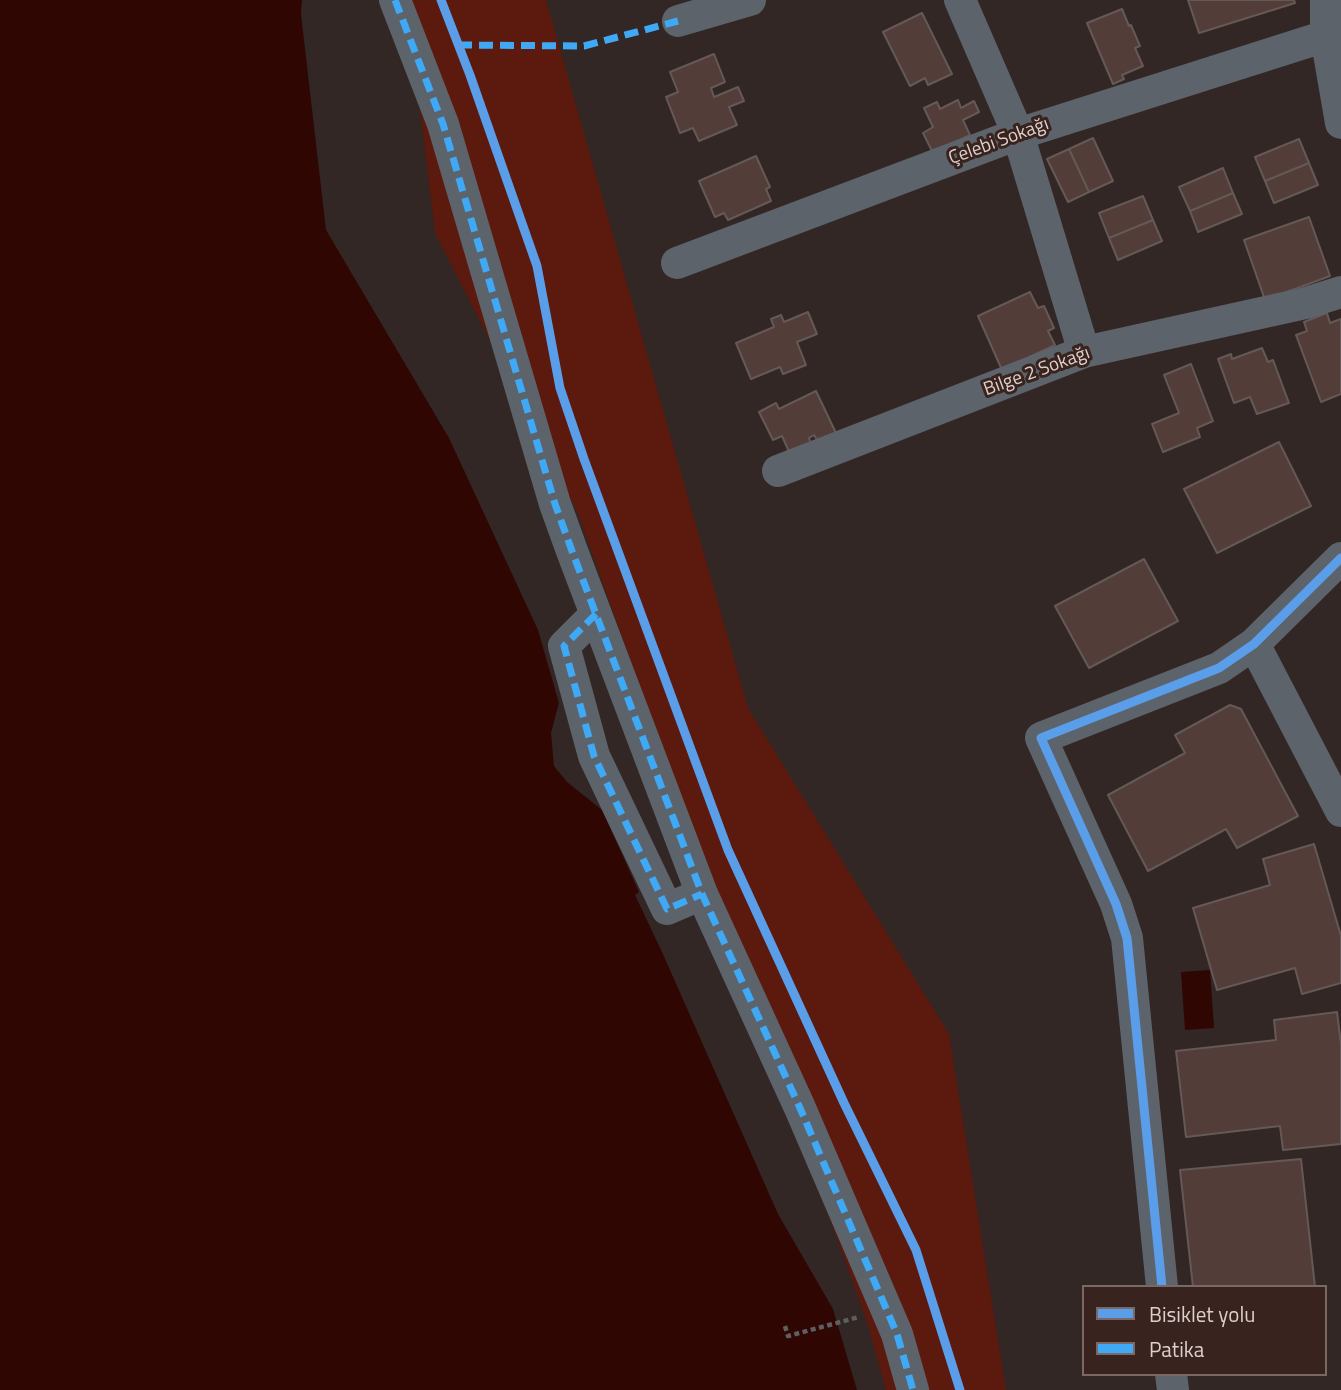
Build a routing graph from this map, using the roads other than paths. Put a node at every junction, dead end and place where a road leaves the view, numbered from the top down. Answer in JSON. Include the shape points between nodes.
{"nodes":[{"id":1,"x":395,"y":0,"type":"edge"},
{"id":2,"x":750,"y":0,"type":"edge"},
{"id":3,"x":960,"y":0,"type":"edge"},
{"id":4,"x":1325,"y":0,"type":"edge"},
{"id":5,"x":678,"y":21,"type":"dead end"},
{"id":6,"x":1326,"y":36,"type":"junction"},
{"id":7,"x":1340,"y":114,"type":"edge"},
{"id":8,"x":1018,"y":134,"type":"junction"},
{"id":9,"x":677,"y":263,"type":"dead end"},
{"id":10,"x":1341,"y":292,"type":"edge"},
{"id":11,"x":1084,"y":352,"type":"junction"},
{"id":12,"x":778,"y":471,"type":"dead end"},
{"id":13,"x":1341,"y":558,"type":"edge"},
{"id":14,"x":596,"y":614,"type":"junction"},
{"id":15,"x":1254,"y":644,"type":"junction"},
{"id":16,"x":1341,"y":811,"type":"edge"},
{"id":17,"x":702,"y":894,"type":"junction"},
{"id":18,"x":1162,"y":1285,"type":"edge"},
{"id":19,"x":913,"y":1390,"type":"edge"}],
"edges":[{"from":1,"to":14,"type":"street","via":[[443,124],[555,504]]},
{"from":2,"to":5,"type":"street"},
{"from":3,"to":8,"type":"street"},
{"from":4,"to":6,"type":"street"},
{"from":6,"to":7,"type":"street"},
{"from":6,"to":8,"type":"street","name":"Çelebi Sokağı"},
{"from":8,"to":9,"type":"street","name":"Çelebi Sokağı"},
{"from":8,"to":11,"type":"street"},
{"from":10,"to":11,"type":"street","name":"Bilge 2 Sokağı"},
{"from":11,"to":12,"type":"street","name":"Bilge 2 Sokağı"},
{"from":13,"to":15,"type":"street"},
{"from":14,"to":17,"type":"street"},
{"from":14,"to":17,"type":"street","via":[[564,646],[594,756],[667,909]]},
{"from":15,"to":16,"type":"street"},
{"from":15,"to":18,"type":"street","via":[[1219,668],[1041,738],[1127,938]]},
{"from":17,"to":19,"type":"street","via":[[886,1308]]}]}
